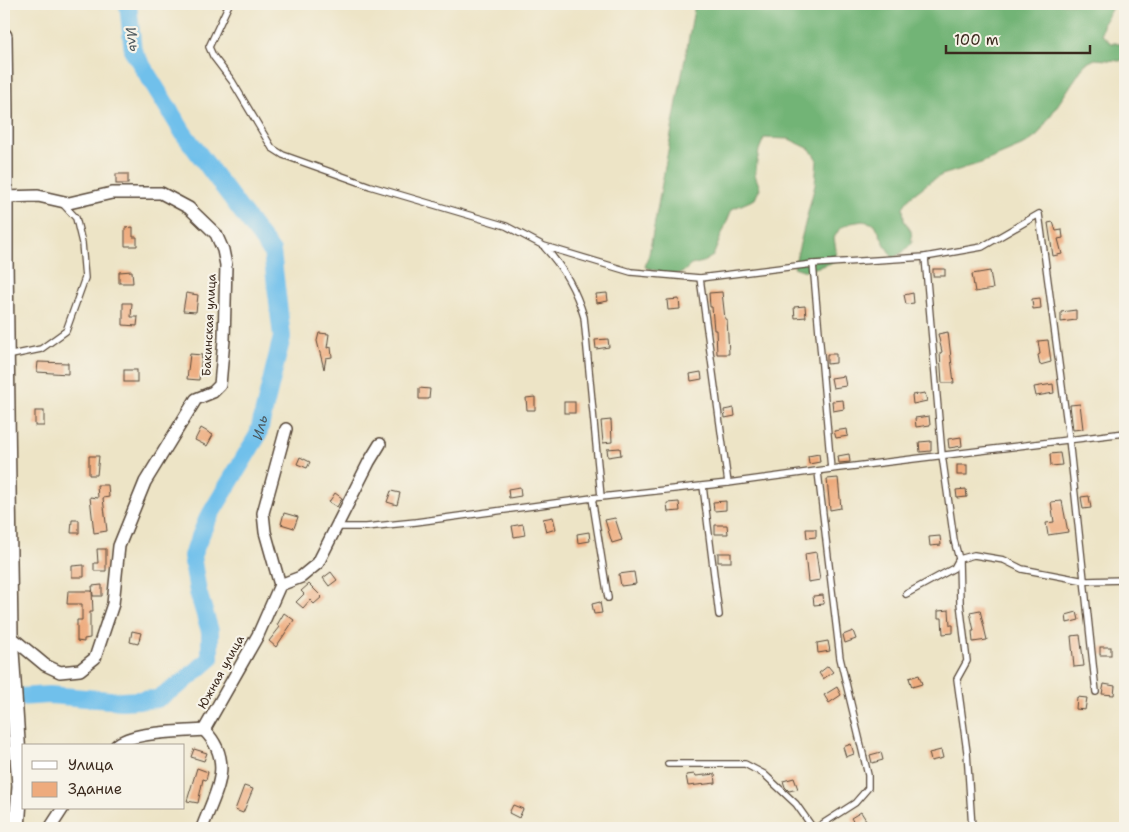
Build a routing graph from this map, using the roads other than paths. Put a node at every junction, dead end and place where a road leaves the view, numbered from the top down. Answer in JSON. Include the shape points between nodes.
{"nodes":[{"id":1,"x":229,"y":4,"type":"edge"},
{"id":2,"x":4,"y":36,"type":"edge"},
{"id":3,"x":5,"y":116,"type":"edge"},
{"id":4,"x":4,"y":197,"type":"edge"},
{"id":5,"x":61,"y":202,"type":"junction"},
{"id":6,"x":544,"y":246,"type":"junction"},
{"id":7,"x":925,"y":257,"type":"junction"},
{"id":8,"x":4,"y":261,"type":"edge"},
{"id":9,"x":813,"y":264,"type":"junction"},
{"id":10,"x":700,"y":278,"type":"junction"},
{"id":11,"x":7,"y":356,"type":"junction"},
{"id":12,"x":5,"y":380,"type":"edge"},
{"id":13,"x":286,"y":429,"type":"dead end"},
{"id":14,"x":1125,"y":433,"type":"edge"},
{"id":15,"x":1069,"y":440,"type":"junction"},
{"id":16,"x":380,"y":444,"type":"dead end"},
{"id":17,"x":942,"y":455,"type":"junction"},
{"id":18,"x":831,"y":468,"type":"junction"},
{"id":19,"x":818,"y":472,"type":"junction"},
{"id":20,"x":728,"y":483,"type":"junction"},
{"id":21,"x":702,"y":486,"type":"junction"},
{"id":22,"x":601,"y":497,"type":"junction"},
{"id":23,"x":592,"y":498,"type":"junction"},
{"id":24,"x":336,"y":527,"type":"junction"},
{"id":25,"x":959,"y":559,"type":"junction"},
{"id":26,"x":1125,"y":580,"type":"edge"},
{"id":27,"x":1085,"y":581,"type":"junction"},
{"id":28,"x":280,"y":585,"type":"junction"},
{"id":29,"x":906,"y":594,"type":"dead end"},
{"id":30,"x":608,"y":598,"type":"dead end"},
{"id":31,"x":718,"y":615,"type":"dead end"},
{"id":32,"x":10,"y":636,"type":"junction"},
{"id":33,"x":9,"y":664,"type":"edge"},
{"id":34,"x":1096,"y":692,"type":"dead end"},
{"id":35,"x":204,"y":730,"type":"junction"},
{"id":36,"x":118,"y":744,"type":"edge"},
{"id":37,"x":668,"y":764,"type":"dead end"},
{"id":38,"x":62,"y":810,"type":"edge"},
{"id":39,"x":17,"y":828,"type":"edge"},
{"id":40,"x":50,"y":828,"type":"edge"},
{"id":41,"x":202,"y":828,"type":"edge"},
{"id":42,"x":815,"y":828,"type":"edge"},
{"id":43,"x":972,"y":828,"type":"edge"}],
"edges":[{"from":1,"to":6,"type":"lane","via":[[209,47],[272,148],[283,155],[370,186],[506,226]]},
{"from":2,"to":3,"type":"street"},
{"from":3,"to":4,"type":"street"},
{"from":4,"to":5,"type":"street","name":"Бакинская улица","via":[[38,196]]},
{"from":4,"to":8,"type":"street"},
{"from":5,"to":11,"type":"lane","via":[[76,218],[85,278],[66,332],[41,348]]},
{"from":5,"to":32,"type":"street","name":"Бакинская улица","via":[[70,203],[112,193],[161,193],[189,208],[216,234],[226,265],[220,385],[213,392],[196,399],[145,482],[119,546],[112,604],[95,658],[80,670],[60,672],[45,665]]},
{"from":6,"to":10,"type":"lane","via":[[631,272]]},
{"from":6,"to":22,"type":"lane","via":[[578,295],[584,316]]},
{"from":7,"to":9,"type":"lane"},
{"from":7,"to":15,"type":"lane","via":[[982,247],[1039,214]]},
{"from":7,"to":17,"type":"lane"},
{"from":8,"to":11,"type":"street"},
{"from":9,"to":10,"type":"lane"},
{"from":9,"to":18,"type":"lane"},
{"from":10,"to":20,"type":"lane"},
{"from":11,"to":12,"type":"street"},
{"from":12,"to":32,"type":"street"},
{"from":13,"to":28,"type":"street","via":[[263,513]]},
{"from":14,"to":15,"type":"lane"},
{"from":15,"to":17,"type":"lane"},
{"from":15,"to":27,"type":"lane"},
{"from":16,"to":24,"type":"street"},
{"from":17,"to":18,"type":"lane"},
{"from":17,"to":25,"type":"lane"},
{"from":18,"to":19,"type":"lane"},
{"from":19,"to":20,"type":"lane"},
{"from":19,"to":42,"type":"lane","via":[[840,658],[868,775],[868,788],[856,804]]},
{"from":20,"to":21,"type":"lane"},
{"from":21,"to":22,"type":"lane"},
{"from":21,"to":31,"type":"lane"},
{"from":22,"to":23,"type":"lane"},
{"from":23,"to":24,"type":"lane","via":[[424,521]]},
{"from":23,"to":30,"type":"lane"},
{"from":24,"to":28,"type":"street","via":[[318,563],[301,577]]},
{"from":25,"to":27,"type":"lane","via":[[974,555],[1004,560],[1022,569]]},
{"from":25,"to":29,"type":"lane","via":[[954,568]]},
{"from":25,"to":43,"type":"lane","via":[[967,661],[957,679],[967,752]]},
{"from":26,"to":27,"type":"lane"},
{"from":27,"to":34,"type":"lane"},
{"from":28,"to":35,"type":"street","name":"Южная улица","via":[[258,635]]},
{"from":32,"to":33,"type":"street"},
{"from":33,"to":39,"type":"street","via":[[20,786]]},
{"from":35,"to":36,"type":"street","via":[[138,736]]},
{"from":35,"to":41,"type":"street","via":[[220,752],[222,765]]},
{"from":37,"to":42,"type":"lane","via":[[745,764],[764,774],[796,804]]},
{"from":38,"to":40,"type":"street"}]}
